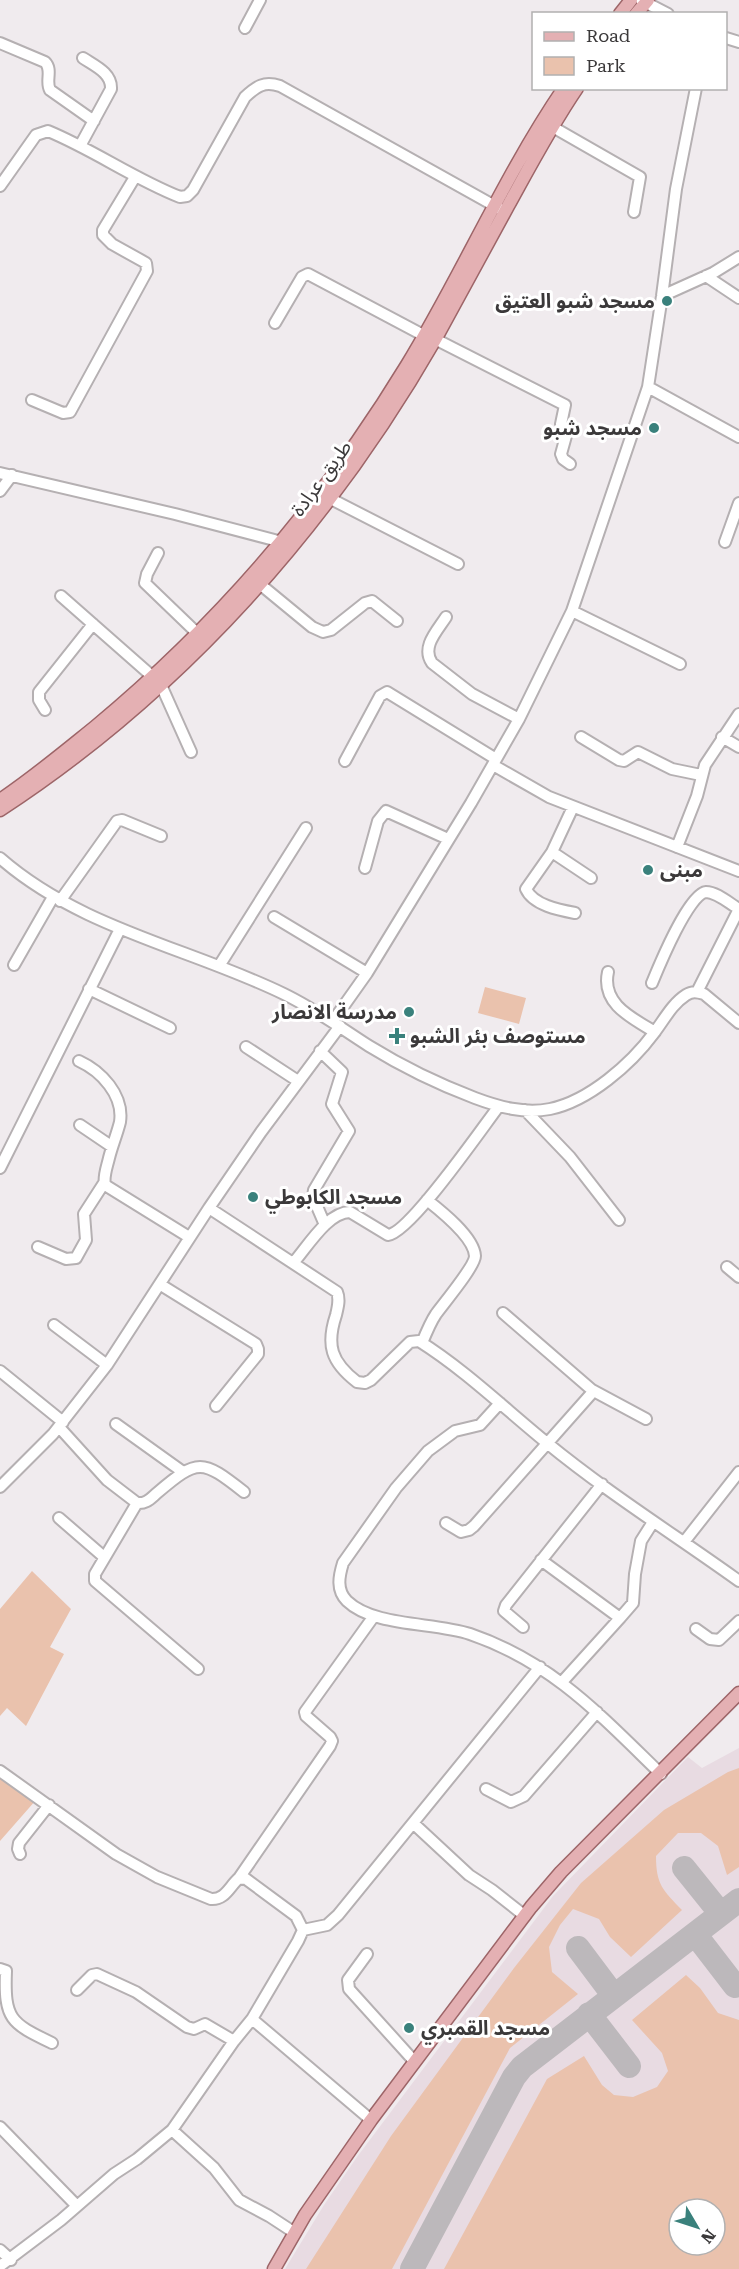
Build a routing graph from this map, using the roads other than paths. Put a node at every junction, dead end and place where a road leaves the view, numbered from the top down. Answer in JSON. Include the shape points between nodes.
{"nodes":[{"id":1,"x":260,"y":0,"type":"edge"},
{"id":2,"x":631,"y":0,"type":"edge"},
{"id":3,"x":645,"y":1,"type":"edge"},
{"id":4,"x":622,"y":12,"type":"edge"},
{"id":5,"x":664,"y":12,"type":"edge"},
{"id":6,"x":245,"y":28,"type":"dead end"},
{"id":7,"x":0,"y":44,"type":"edge"},
{"id":8,"x":83,"y":58,"type":"dead end"},
{"id":9,"x":563,"y":90,"type":"edge"},
{"id":10,"x":576,"y":90,"type":"edge"},
{"id":11,"x":696,"y":90,"type":"edge"},
{"id":12,"x":94,"y":121,"type":"junction"},
{"id":13,"x":551,"y":126,"type":"junction"},
{"id":14,"x":80,"y":146,"type":"junction"},
{"id":15,"x":135,"y":177,"type":"junction"},
{"id":16,"x":0,"y":186,"type":"edge"},
{"id":17,"x":500,"y":209,"type":"junction"},
{"id":18,"x":634,"y":212,"type":"dead end"},
{"id":19,"x":739,"y":257,"type":"edge"},
{"id":20,"x":706,"y":276,"type":"junction"},
{"id":21,"x":663,"y":296,"type":"junction"},
{"id":22,"x":739,"y":298,"type":"edge"},
{"id":23,"x":275,"y":323,"type":"dead end"},
{"id":24,"x":429,"y":337,"type":"junction"},
{"id":25,"x":648,"y":387,"type":"junction"},
{"id":26,"x":32,"y":400,"type":"dead end"},
{"id":27,"x":739,"y":437,"type":"edge"},
{"id":28,"x":570,"y":464,"type":"dead end"},
{"id":29,"x":0,"y":472,"type":"edge"},
{"id":30,"x":12,"y":475,"type":"junction"},
{"id":31,"x":0,"y":491,"type":"edge"},
{"id":32,"x":331,"y":499,"type":"junction"},
{"id":33,"x":739,"y":503,"type":"edge"},
{"id":34,"x":282,"y":542,"type":"junction"},
{"id":35,"x":725,"y":542,"type":"dead end"},
{"id":36,"x":158,"y":553,"type":"dead end"},
{"id":37,"x":458,"y":564,"type":"dead end"},
{"id":38,"x":261,"y":585,"type":"junction"},
{"id":39,"x":61,"y":596,"type":"dead end"},
{"id":40,"x":572,"y":611,"type":"junction"},
{"id":41,"x":446,"y":617,"type":"dead end"},
{"id":42,"x":397,"y":621,"type":"dead end"},
{"id":43,"x":93,"y":624,"type":"junction"},
{"id":44,"x":198,"y":634,"type":"junction"},
{"id":45,"x":680,"y":664,"type":"dead end"},
{"id":46,"x":157,"y":681,"type":"junction"},
{"id":47,"x":45,"y":710,"type":"dead end"},
{"id":48,"x":739,"y":714,"type":"edge"},
{"id":49,"x":519,"y":719,"type":"junction"},
{"id":50,"x":581,"y":737,"type":"dead end"},
{"id":51,"x":722,"y":737,"type":"junction"},
{"id":52,"x":739,"y":747,"type":"edge"},
{"id":53,"x":191,"y":752,"type":"dead end"},
{"id":54,"x":345,"y":761,"type":"dead end"},
{"id":55,"x":494,"y":762,"type":"junction"},
{"id":56,"x":701,"y":775,"type":"junction"},
{"id":57,"x":0,"y":800,"type":"edge"},
{"id":58,"x":573,"y":807,"type":"junction"},
{"id":59,"x":0,"y":810,"type":"edge"},
{"id":60,"x":306,"y":828,"type":"dead end"},
{"id":61,"x":161,"y":836,"type":"dead end"},
{"id":62,"x":448,"y":839,"type":"junction"},
{"id":63,"x":676,"y":847,"type":"junction"},
{"id":64,"x":552,"y":852,"type":"junction"},
{"id":65,"x":0,"y":858,"type":"edge"},
{"id":66,"x":365,"y":868,"type":"dead end"},
{"id":67,"x":739,"y":872,"type":"edge"},
{"id":68,"x":591,"y":878,"type":"dead end"},
{"id":69,"x":57,"y":899,"type":"junction"},
{"id":70,"x":739,"y":909,"type":"edge"},
{"id":71,"x":575,"y":913,"type":"dead end"},
{"id":72,"x":273,"y":917,"type":"dead end"},
{"id":73,"x":120,"y":929,"type":"junction"},
{"id":74,"x":14,"y":965,"type":"dead end"},
{"id":75,"x":219,"y":966,"type":"junction"},
{"id":76,"x":608,"y":972,"type":"dead end"},
{"id":77,"x":367,"y":973,"type":"junction"},
{"id":78,"x":652,"y":983,"type":"dead end"},
{"id":79,"x":89,"y":989,"type":"junction"},
{"id":80,"x":697,"y":992,"type":"junction"},
{"id":81,"x":337,"y":1023,"type":"junction"},
{"id":82,"x":739,"y":1023,"type":"edge"},
{"id":83,"x":170,"y":1028,"type":"dead end"},
{"id":84,"x":655,"y":1032,"type":"junction"},
{"id":85,"x":246,"y":1047,"type":"dead end"},
{"id":86,"x":320,"y":1051,"type":"junction"},
{"id":87,"x":79,"y":1060,"type":"dead end"},
{"id":88,"x":298,"y":1081,"type":"junction"},
{"id":89,"x":499,"y":1106,"type":"junction"},
{"id":90,"x":525,"y":1110,"type":"junction"},
{"id":91,"x":80,"y":1125,"type":"dead end"},
{"id":92,"x":111,"y":1146,"type":"junction"},
{"id":93,"x":4,"y":1147,"type":"edge"},
{"id":94,"x":0,"y":1168,"type":"edge"},
{"id":95,"x":104,"y":1183,"type":"junction"},
{"id":96,"x":428,"y":1200,"type":"junction"},
{"id":97,"x":209,"y":1208,"type":"junction"},
{"id":98,"x":619,"y":1220,"type":"dead end"},
{"id":99,"x":326,"y":1225,"type":"junction"},
{"id":100,"x":189,"y":1237,"type":"junction"},
{"id":101,"x":38,"y":1247,"type":"dead end"},
{"id":102,"x":294,"y":1262,"type":"junction"},
{"id":103,"x":727,"y":1267,"type":"dead end"},
{"id":104,"x":739,"y":1277,"type":"edge"},
{"id":105,"x":160,"y":1285,"type":"junction"},
{"id":106,"x":503,"y":1313,"type":"dead end"},
{"id":107,"x":54,"y":1325,"type":"dead end"},
{"id":108,"x":422,"y":1343,"type":"junction"},
{"id":109,"x":107,"y":1365,"type":"junction"},
{"id":110,"x":0,"y":1371,"type":"edge"},
{"id":111,"x":592,"y":1390,"type":"junction"},
{"id":112,"x":500,"y":1403,"type":"junction"},
{"id":113,"x":216,"y":1406,"type":"dead end"},
{"id":114,"x":646,"y":1419,"type":"dead end"},
{"id":115,"x":61,"y":1424,"type":"junction"},
{"id":116,"x":116,"y":1424,"type":"dead end"},
{"id":117,"x":547,"y":1443,"type":"junction"},
{"id":118,"x":183,"y":1472,"type":"junction"},
{"id":119,"x":739,"y":1472,"type":"edge"},
{"id":120,"x":602,"y":1484,"type":"junction"},
{"id":121,"x":0,"y":1487,"type":"edge"},
{"id":122,"x":244,"y":1492,"type":"dead end"},
{"id":123,"x":137,"y":1503,"type":"junction"},
{"id":124,"x":59,"y":1518,"type":"dead end"},
{"id":125,"x":653,"y":1522,"type":"junction"},
{"id":126,"x":446,"y":1523,"type":"dead end"},
{"id":127,"x":684,"y":1542,"type":"junction"},
{"id":128,"x":104,"y":1557,"type":"junction"},
{"id":129,"x":541,"y":1560,"type":"junction"},
{"id":130,"x":738,"y":1578,"type":"edge"},
{"id":131,"x":374,"y":1616,"type":"junction"},
{"id":132,"x":620,"y":1618,"type":"junction"},
{"id":133,"x":739,"y":1621,"type":"edge"},
{"id":134,"x":523,"y":1627,"type":"dead end"},
{"id":135,"x":696,"y":1629,"type":"dead end"},
{"id":136,"x":540,"y":1667,"type":"junction"},
{"id":137,"x":198,"y":1669,"type":"dead end"},
{"id":138,"x":562,"y":1682,"type":"junction"},
{"id":139,"x":739,"y":1693,"type":"edge"},
{"id":140,"x":597,"y":1712,"type":"junction"},
{"id":141,"x":0,"y":1771,"type":"edge"},
{"id":142,"x":661,"y":1774,"type":"junction"},
{"id":143,"x":486,"y":1789,"type":"dead end"},
{"id":144,"x":49,"y":1805,"type":"junction"},
{"id":145,"x":413,"y":1823,"type":"junction"},
{"id":146,"x":20,"y":1854,"type":"dead end"},
{"id":147,"x":238,"y":1878,"type":"junction"},
{"id":148,"x":525,"y":1916,"type":"junction"},
{"id":149,"x":303,"y":1929,"type":"junction"},
{"id":150,"x":367,"y":1954,"type":"dead end"},
{"id":151,"x":0,"y":1969,"type":"edge"},
{"id":152,"x":77,"y":1990,"type":"dead end"},
{"id":153,"x":252,"y":2019,"type":"junction"},
{"id":154,"x":234,"y":2041,"type":"junction"},
{"id":155,"x":52,"y":2043,"type":"dead end"},
{"id":156,"x":414,"y":2061,"type":"junction"},
{"id":157,"x":371,"y":2120,"type":"junction"},
{"id":158,"x":0,"y":2127,"type":"edge"},
{"id":159,"x":172,"y":2130,"type":"junction"},
{"id":160,"x":77,"y":2206,"type":"junction"},
{"id":161,"x":295,"y":2233,"type":"junction"},
{"id":162,"x":0,"y":2250,"type":"edge"},
{"id":163,"x":10,"y":2260,"type":"junction"},
{"id":164,"x":0,"y":2266,"type":"edge"},
{"id":165,"x":274,"y":2269,"type":"edge"}],
"edges":[{"from":1,"to":6,"type":"street"},
{"from":2,"to":4,"type":"main road"},
{"from":3,"to":5,"type":"street"},
{"from":7,"to":12,"type":"street","via":[[45,62],[50,90]]},
{"from":8,"to":12,"type":"street","via":[[111,79],[111,89]]},
{"from":9,"to":17,"type":"main road","name":"طريق عرادة","via":[[542,122]]},
{"from":10,"to":13,"type":"main road","name":"طريق عرادة"},
{"from":11,"to":21,"type":"street","via":[[676,189]]},
{"from":12,"to":14,"type":"street"},
{"from":13,"to":17,"type":"main road","name":"طريق عرادة"},
{"from":13,"to":18,"type":"street","via":[[640,177]]},
{"from":14,"to":15,"type":"street"},
{"from":14,"to":16,"type":"street","via":[[48,131],[42,132]]},
{"from":15,"to":17,"type":"street","via":[[180,197],[187,196],[245,97],[256,86],[269,83]]},
{"from":15,"to":26,"type":"street","via":[[103,235],[146,263],[147,271],[70,412],[63,414]]},
{"from":17,"to":24,"type":"main road","name":"طريق عرادة"},
{"from":19,"to":20,"type":"street"},
{"from":20,"to":21,"type":"street"},
{"from":20,"to":22,"type":"street"},
{"from":21,"to":25,"type":"street"},
{"from":23,"to":24,"type":"street","via":[[302,277],[308,274]]},
{"from":24,"to":28,"type":"street","via":[[565,405],[561,424],[566,436],[561,454]]},
{"from":24,"to":32,"type":"main road","name":"طريق عرادة","via":[[377,433]]},
{"from":24,"to":34,"type":"main road","name":"طريق عرادة"},
{"from":25,"to":27,"type":"street"},
{"from":25,"to":40,"type":"street"},
{"from":29,"to":30,"type":"street"},
{"from":30,"to":31,"type":"street"},
{"from":30,"to":34,"type":"street"},
{"from":32,"to":37,"type":"street"},
{"from":32,"to":38,"type":"main road","name":"طريق عرادة"},
{"from":33,"to":35,"type":"street"},
{"from":34,"to":44,"type":"main road","name":"طريق عرادة"},
{"from":36,"to":44,"type":"street","via":[[146,583]]},
{"from":38,"to":42,"type":"street","via":[[323,632],[372,601]]},
{"from":38,"to":46,"type":"main road","name":"طريق عرادة","via":[[221,628]]},
{"from":39,"to":43,"type":"street"},
{"from":40,"to":45,"type":"street"},
{"from":40,"to":49,"type":"street"},
{"from":41,"to":49,"type":"street","via":[[428,646],[432,663],[472,694]]},
{"from":43,"to":46,"type":"street"},
{"from":43,"to":47,"type":"street","via":[[39,692]]},
{"from":44,"to":46,"type":"main road","name":"طريق عرادة"},
{"from":46,"to":53,"type":"street"},
{"from":46,"to":57,"type":"main road","name":"طريق عرادة"},
{"from":46,"to":59,"type":"main road","name":"طريق عرادة","via":[[53,774]]},
{"from":48,"to":51,"type":"street"},
{"from":49,"to":55,"type":"street"},
{"from":50,"to":56,"type":"street","via":[[619,760],[638,752],[672,769]]},
{"from":51,"to":52,"type":"street"},
{"from":51,"to":56,"type":"street"},
{"from":54,"to":55,"type":"street","via":[[377,700],[387,692]]},
{"from":55,"to":58,"type":"street","via":[[549,797]]},
{"from":55,"to":62,"type":"street"},
{"from":56,"to":63,"type":"street","via":[[697,796]]},
{"from":58,"to":63,"type":"street"},
{"from":58,"to":64,"type":"street"},
{"from":60,"to":75,"type":"street"},
{"from":61,"to":69,"type":"street","via":[[117,821]]},
{"from":62,"to":66,"type":"street","via":[[386,811],[378,821]]},
{"from":62,"to":77,"type":"street"},
{"from":63,"to":67,"type":"street"},
{"from":64,"to":68,"type":"street"},
{"from":64,"to":71,"type":"street","via":[[526,891],[552,907]]},
{"from":65,"to":69,"type":"street"},
{"from":69,"to":73,"type":"street"},
{"from":69,"to":74,"type":"street"},
{"from":70,"to":78,"type":"street","via":[[710,893],[695,897]]},
{"from":70,"to":80,"type":"street"},
{"from":72,"to":77,"type":"street"},
{"from":73,"to":75,"type":"street"},
{"from":73,"to":79,"type":"street"},
{"from":75,"to":81,"type":"street","via":[[283,993]]},
{"from":76,"to":84,"type":"street","via":[[606,990],[612,1001]]},
{"from":77,"to":81,"type":"street"},
{"from":79,"to":83,"type":"street"},
{"from":79,"to":93,"type":"street"},
{"from":80,"to":82,"type":"street","via":[[717,1003]]},
{"from":80,"to":84,"type":"street","via":[[680,1000]]},
{"from":81,"to":86,"type":"street"},
{"from":81,"to":89,"type":"street","via":[[429,1080]]},
{"from":84,"to":90,"type":"street","via":[[628,1063],[590,1091],[551,1109]]},
{"from":85,"to":88,"type":"street"},
{"from":86,"to":88,"type":"street"},
{"from":86,"to":99,"type":"street","via":[[342,1072],[332,1104],[349,1131],[314,1190],[313,1197]]},
{"from":87,"to":92,"type":"street","via":[[108,1083],[119,1104],[120,1122]]},
{"from":88,"to":97,"type":"street"},
{"from":89,"to":90,"type":"street"},
{"from":89,"to":96,"type":"street"},
{"from":90,"to":98,"type":"street","via":[[570,1157]]},
{"from":91,"to":92,"type":"street"},
{"from":92,"to":95,"type":"street"},
{"from":93,"to":94,"type":"street"},
{"from":95,"to":100,"type":"street"},
{"from":95,"to":101,"type":"street","via":[[84,1214],[86,1240],[76,1258],[66,1259]]},
{"from":96,"to":99,"type":"street","via":[[393,1235],[350,1212],[336,1214]]},
{"from":96,"to":108,"type":"street","via":[[463,1234],[475,1258],[435,1316]]},
{"from":97,"to":100,"type":"street"},
{"from":97,"to":102,"type":"street"},
{"from":99,"to":102,"type":"street"},
{"from":100,"to":105,"type":"street"},
{"from":102,"to":108,"type":"street","via":[[339,1295],[330,1346],[335,1358],[357,1382],[371,1380],[413,1340]]},
{"from":103,"to":104,"type":"street"},
{"from":105,"to":109,"type":"street"},
{"from":105,"to":113,"type":"street","via":[[256,1344],[258,1354]]},
{"from":106,"to":111,"type":"street"},
{"from":107,"to":109,"type":"street"},
{"from":108,"to":112,"type":"street"},
{"from":109,"to":115,"type":"street"},
{"from":110,"to":115,"type":"street"},
{"from":111,"to":114,"type":"street"},
{"from":111,"to":117,"type":"street"},
{"from":112,"to":117,"type":"street"},
{"from":112,"to":131,"type":"street","via":[[480,1425],[454,1431],[428,1451],[396,1488],[343,1563],[340,1593],[357,1609]]},
{"from":115,"to":121,"type":"street"},
{"from":115,"to":123,"type":"street","via":[[107,1480]]},
{"from":116,"to":118,"type":"street"},
{"from":117,"to":120,"type":"street"},
{"from":117,"to":126,"type":"street","via":[[469,1530],[461,1532]]},
{"from":118,"to":122,"type":"street","via":[[212,1468]]},
{"from":118,"to":123,"type":"street","via":[[147,1502]]},
{"from":119,"to":127,"type":"street"},
{"from":120,"to":125,"type":"street"},
{"from":120,"to":129,"type":"street"},
{"from":123,"to":128,"type":"street"},
{"from":124,"to":128,"type":"street"},
{"from":125,"to":127,"type":"street"},
{"from":125,"to":132,"type":"street","via":[[642,1541],[633,1603]]},
{"from":127,"to":130,"type":"street"},
{"from":128,"to":137,"type":"street","via":[[95,1574],[97,1584]]},
{"from":129,"to":132,"type":"street"},
{"from":129,"to":134,"type":"street","via":[[504,1610]]},
{"from":131,"to":136,"type":"street","via":[[469,1634]]},
{"from":131,"to":147,"type":"street","via":[[305,1712],[330,1737],[330,1746]]},
{"from":132,"to":138,"type":"street"},
{"from":133,"to":135,"type":"street","via":[[719,1640]]},
{"from":136,"to":138,"type":"street"},
{"from":136,"to":145,"type":"street"},
{"from":138,"to":140,"type":"street"},
{"from":139,"to":142,"type":"main road"},
{"from":140,"to":142,"type":"street"},
{"from":140,"to":143,"type":"street","via":[[524,1796],[511,1802]]},
{"from":141,"to":144,"type":"street"},
{"from":142,"to":148,"type":"main road","via":[[561,1872]]},
{"from":144,"to":146,"type":"street","via":[[19,1844]]},
{"from":144,"to":147,"type":"street","via":[[116,1854],[157,1877],[211,1899],[222,1897]]},
{"from":145,"to":148,"type":"street","via":[[469,1875]]},
{"from":145,"to":149,"type":"street","via":[[338,1915],[327,1925]]},
{"from":147,"to":149,"type":"street","via":[[259,1887],[296,1917]]},
{"from":148,"to":156,"type":"main road"},
{"from":149,"to":153,"type":"street"},
{"from":150,"to":156,"type":"street","via":[[348,1980],[349,1989]]},
{"from":151,"to":155,"type":"street","via":[[6,1971],[7,2004],[14,2020]]},
{"from":152,"to":154,"type":"street","via":[[97,1974],[136,1992],[187,2027],[194,2029],[205,2024]]},
{"from":153,"to":154,"type":"street"},
{"from":153,"to":157,"type":"street"},
{"from":154,"to":159,"type":"street"},
{"from":156,"to":157,"type":"main road"},
{"from":157,"to":161,"type":"main road"},
{"from":158,"to":160,"type":"street"},
{"from":159,"to":160,"type":"street"},
{"from":159,"to":161,"type":"street","via":[[214,2168],[239,2200]]},
{"from":160,"to":163,"type":"street"},
{"from":161,"to":165,"type":"main road"},
{"from":162,"to":163,"type":"street"},
{"from":163,"to":164,"type":"street"}]}
